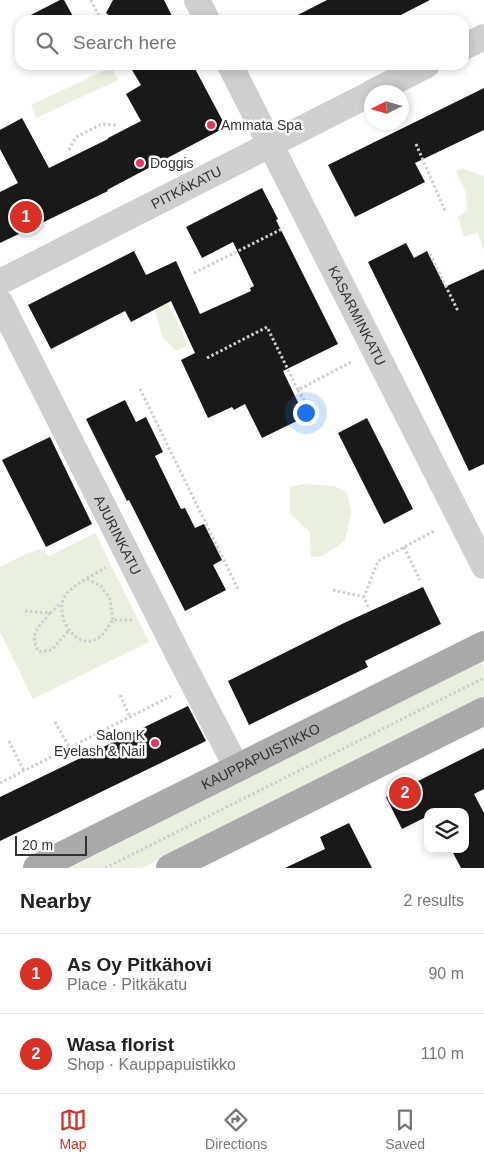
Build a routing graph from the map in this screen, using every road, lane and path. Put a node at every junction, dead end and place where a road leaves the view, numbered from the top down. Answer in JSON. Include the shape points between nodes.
{"nodes":[{"id":1,"x":91,"y":0,"type":"edge"},
{"id":2,"x":197,"y":0,"type":"edge"},
{"id":3,"x":98,"y":15,"type":"edge"},
{"id":4,"x":204,"y":15,"type":"edge"},
{"id":5,"x":484,"y":36,"type":"edge"},
{"id":6,"x":469,"y":44,"type":"edge"},
{"id":7,"x":233,"y":70,"type":"edge"},
{"id":8,"x":417,"y":70,"type":"edge"},
{"id":9,"x":388,"y":85,"type":"edge"},
{"id":10,"x":364,"y":97,"type":"edge"},
{"id":11,"x":117,"y":125,"type":"dead end"},
{"id":12,"x":271,"y":144,"type":"junction"},
{"id":13,"x":416,"y":144,"type":"dead end"},
{"id":14,"x":70,"y":150,"type":"dead end"},
{"id":15,"x":446,"y":213,"type":"dead end"},
{"id":16,"x":287,"y":226,"type":"dead end"},
{"id":17,"x":430,"y":254,"type":"dead end"},
{"id":18,"x":194,"y":273,"type":"dead end"},
{"id":19,"x":0,"y":282,"type":"edge"},
{"id":20,"x":0,"y":302,"type":"edge"},
{"id":21,"x":458,"y":311,"type":"dead end"},
{"id":22,"x":207,"y":358,"type":"dead end"},
{"id":23,"x":354,"y":361,"type":"dead end"},
{"id":24,"x":140,"y":389,"type":"dead end"},
{"id":25,"x":298,"y":390,"type":"junction"},
{"id":26,"x":314,"y":417,"type":"dead end"},
{"id":27,"x":436,"y":530,"type":"dead end"},
{"id":28,"x":404,"y":547,"type":"junction"},
{"id":29,"x":111,"y":565,"type":"dead end"},
{"id":30,"x":484,"y":566,"type":"edge"},
{"id":31,"x":87,"y":579,"type":"junction"},
{"id":32,"x":420,"y":580,"type":"dead end"},
{"id":33,"x":238,"y":589,"type":"dead end"},
{"id":34,"x":333,"y":590,"type":"dead end"},
{"id":35,"x":364,"y":597,"type":"junction"},
{"id":36,"x":61,"y":603,"type":"junction"},
{"id":37,"x":368,"y":607,"type":"dead end"},
{"id":38,"x":25,"y":611,"type":"dead end"},
{"id":39,"x":50,"y":613,"type":"junction"},
{"id":40,"x":113,"y":620,"type":"junction"},
{"id":41,"x":139,"y":620,"type":"dead end"},
{"id":42,"x":69,"y":630,"type":"junction"},
{"id":43,"x":484,"y":645,"type":"edge"},
{"id":44,"x":484,"y":678,"type":"edge"},
{"id":45,"x":174,"y":695,"type":"dead end"},
{"id":46,"x":120,"y":696,"type":"dead end"},
{"id":47,"x":484,"y":711,"type":"edge"},
{"id":48,"x":130,"y":717,"type":"junction"},
{"id":49,"x":55,"y":722,"type":"dead end"},
{"id":50,"x":9,"y":741,"type":"dead end"},
{"id":51,"x":70,"y":748,"type":"junction"},
{"id":52,"x":237,"y":768,"type":"junction"},
{"id":53,"x":24,"y":771,"type":"junction"},
{"id":54,"x":0,"y":783,"type":"edge"},
{"id":55,"x":266,"y":787,"type":"junction"},
{"id":56,"x":279,"y":813,"type":"junction"},
{"id":57,"x":38,"y":868,"type":"edge"},
{"id":58,"x":105,"y":868,"type":"edge"},
{"id":59,"x":170,"y":868,"type":"edge"}],
"edges":[{"from":1,"to":3,"type":"path"},
{"from":2,"to":4,"type":"street"},
{"from":5,"to":6,"type":"street"},
{"from":7,"to":12,"type":"street","name":"KASARMINKATU"},
{"from":8,"to":9,"type":"street","name":"PITKÄKATU"},
{"from":10,"to":12,"type":"street","name":"PITKÄKATU"},
{"from":11,"to":14,"type":"path","via":[[102,124],[76,137]]},
{"from":12,"to":19,"type":"street","name":"PITKÄKATU"},
{"from":12,"to":30,"type":"street","name":"KASARMINKATU"},
{"from":13,"to":15,"type":"path"},
{"from":16,"to":18,"type":"path"},
{"from":17,"to":21,"type":"path"},
{"from":20,"to":52,"type":"street","name":"AJURINKATU"},
{"from":22,"to":25,"type":"path","via":[[267,327]]},
{"from":23,"to":25,"type":"path"},
{"from":24,"to":33,"type":"path"},
{"from":25,"to":26,"type":"path"},
{"from":27,"to":28,"type":"path"},
{"from":28,"to":32,"type":"path"},
{"from":28,"to":35,"type":"path","via":[[378,562]]},
{"from":29,"to":31,"type":"path"},
{"from":31,"to":36,"type":"path","via":[[66,593]]},
{"from":31,"to":40,"type":"path","via":[[101,586],[110,599]]},
{"from":34,"to":35,"type":"path"},
{"from":35,"to":37,"type":"path"},
{"from":36,"to":39,"type":"path"},
{"from":36,"to":42,"type":"path","via":[[63,620]]},
{"from":38,"to":39,"type":"path"},
{"from":39,"to":42,"type":"path","via":[[35,632],[35,645],[39,652],[52,650]]},
{"from":40,"to":41,"type":"path"},
{"from":40,"to":42,"type":"path","via":[[100,638],[91,641],[80,640]]},
{"from":43,"to":52,"type":"main road","name":"KAUPPAPUISTIKKO"},
{"from":44,"to":55,"type":"path"},
{"from":45,"to":48,"type":"path"},
{"from":46,"to":48,"type":"path"},
{"from":47,"to":56,"type":"main road"},
{"from":48,"to":51,"type":"path"},
{"from":49,"to":51,"type":"path"},
{"from":50,"to":53,"type":"path"},
{"from":51,"to":53,"type":"path"},
{"from":52,"to":57,"type":"main road","name":"KAUPPAPUISTIKKO"},
{"from":53,"to":54,"type":"path"},
{"from":55,"to":56,"type":"path"},
{"from":55,"to":58,"type":"path"},
{"from":56,"to":59,"type":"main road"}]}
